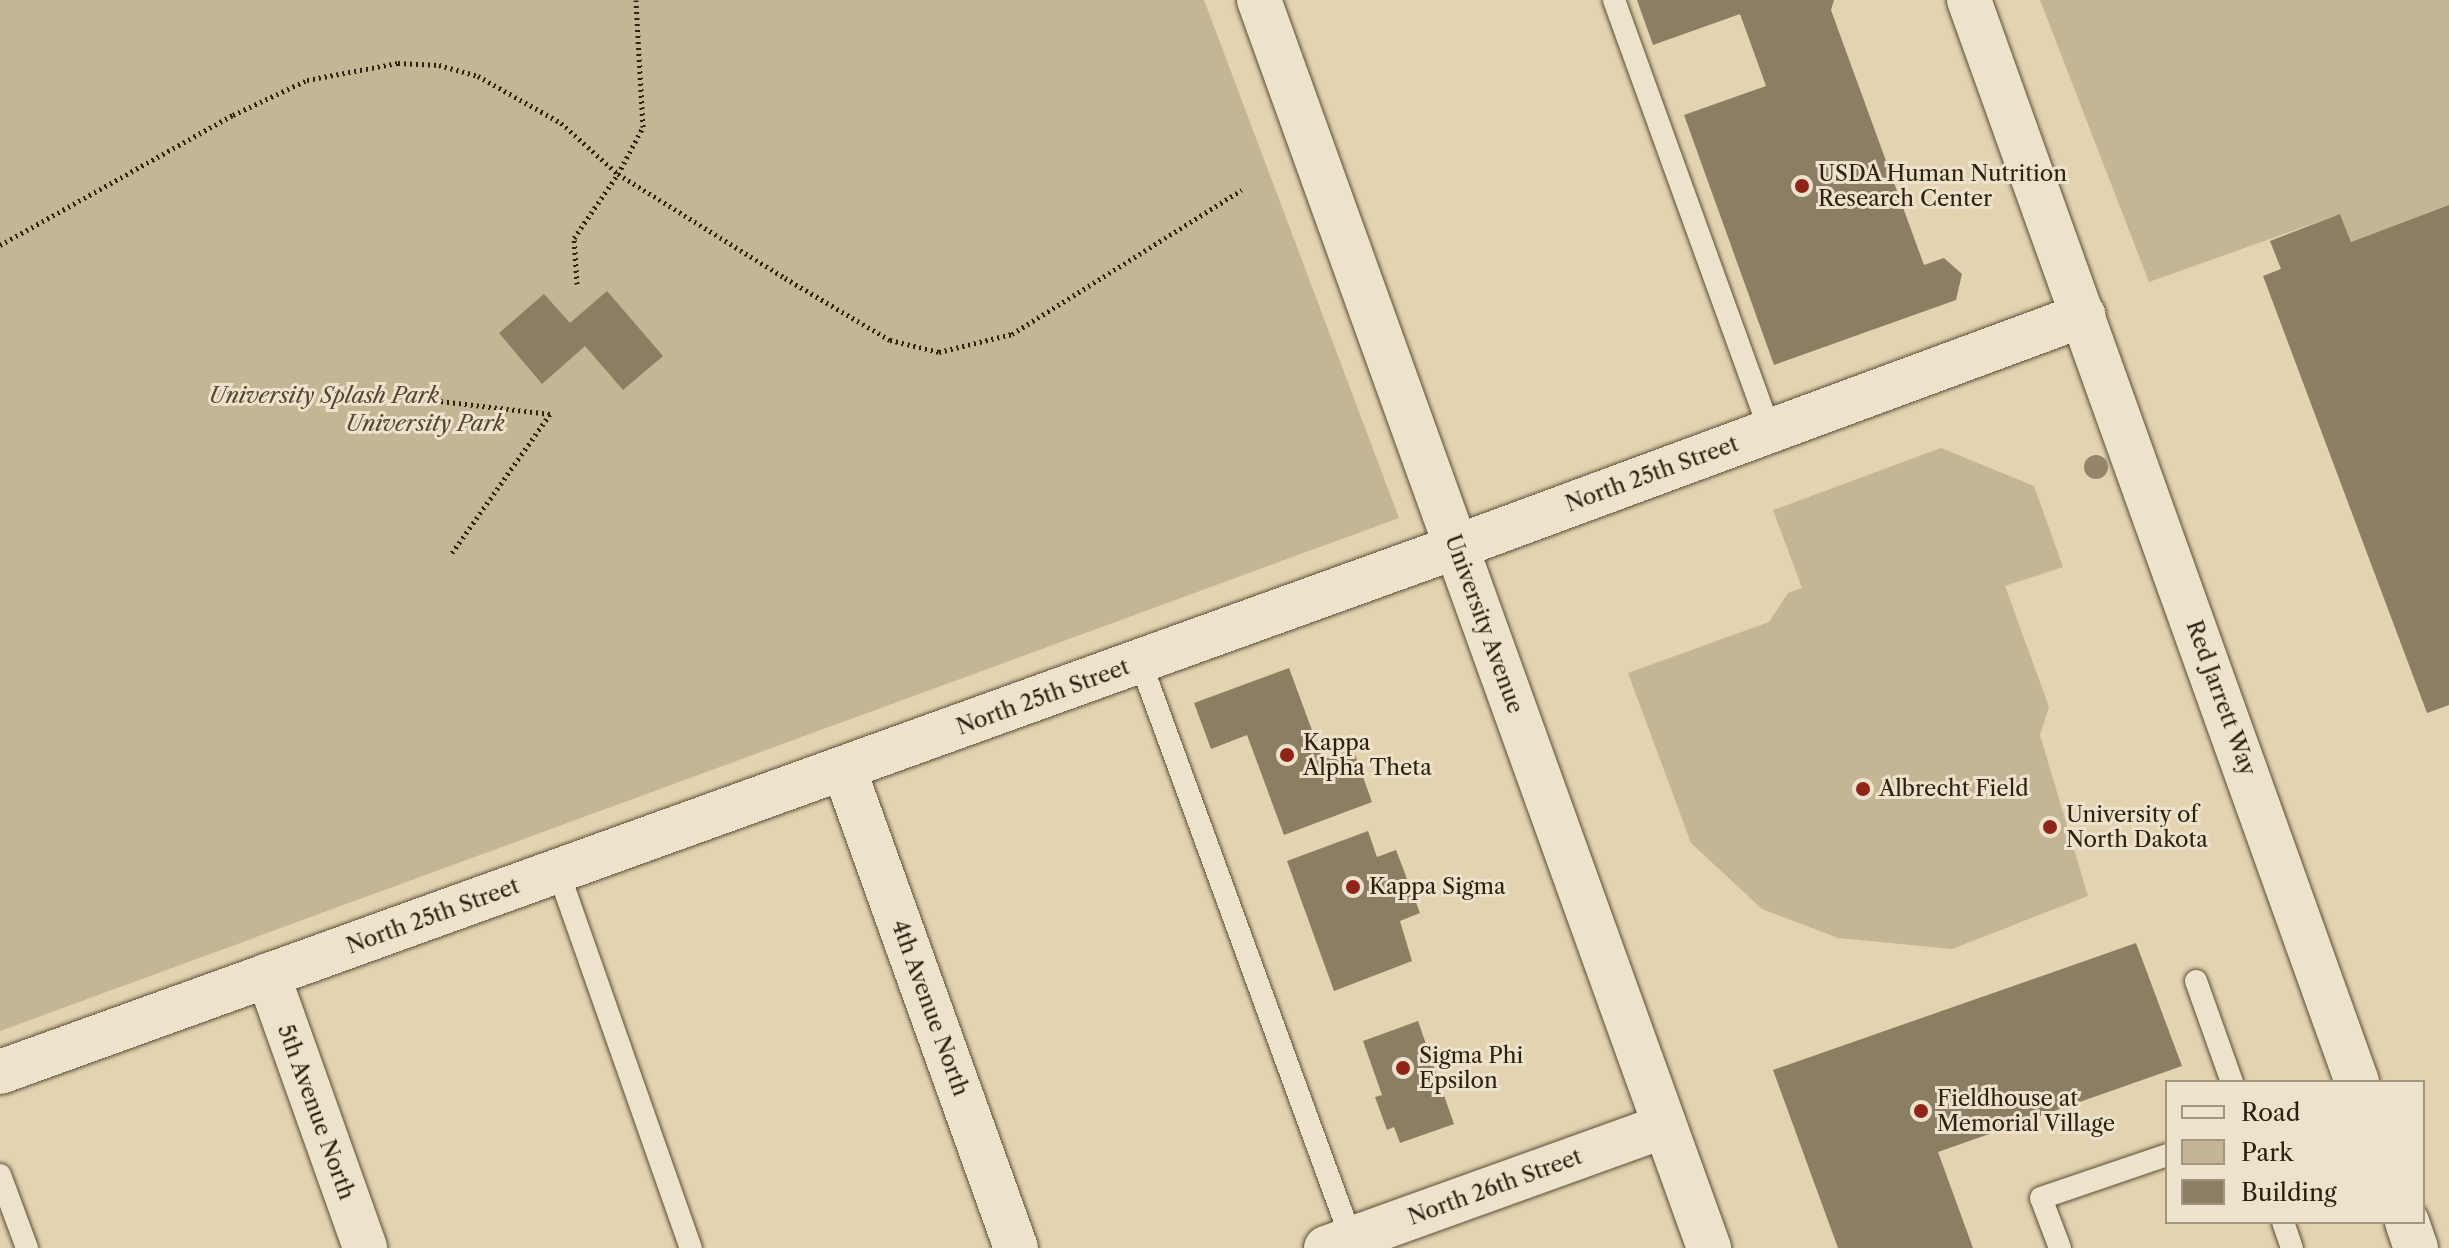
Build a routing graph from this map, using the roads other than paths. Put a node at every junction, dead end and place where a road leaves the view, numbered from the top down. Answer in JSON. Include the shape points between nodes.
{"nodes":[{"id":1,"x":1259,"y":0,"type":"edge"},
{"id":2,"x":1614,"y":0,"type":"edge"},
{"id":3,"x":1969,"y":0,"type":"edge"},
{"id":4,"x":2084,"y":315,"type":"junction"},
{"id":5,"x":1770,"y":431,"type":"junction"},
{"id":6,"x":1456,"y":547,"type":"junction"},
{"id":7,"x":1140,"y":661,"type":"junction"},
{"id":8,"x":844,"y":769,"type":"junction"},
{"id":9,"x":558,"y":871,"type":"junction"},
{"id":10,"x":268,"y":975,"type":"junction"},
{"id":11,"x":2196,"y":981,"type":"dead end"},
{"id":12,"x":0,"y":1072,"type":"edge"},
{"id":13,"x":2231,"y":1080,"type":"edge"},
{"id":14,"x":2356,"y":1080,"type":"edge"},
{"id":15,"x":1664,"y":1126,"type":"junction"},
{"id":16,"x":2165,"y":1156,"type":"edge"},
{"id":17,"x":0,"y":1175,"type":"edge"},
{"id":18,"x":2284,"y":1224,"type":"edge"},
{"id":19,"x":2408,"y":1224,"type":"edge"},
{"id":20,"x":1344,"y":1245,"type":"edge"},
{"id":21,"x":27,"y":1248,"type":"edge"},
{"id":22,"x":365,"y":1248,"type":"edge"},
{"id":23,"x":691,"y":1248,"type":"edge"},
{"id":24,"x":1016,"y":1248,"type":"edge"},
{"id":25,"x":1709,"y":1248,"type":"edge"},
{"id":26,"x":2060,"y":1248,"type":"edge"},
{"id":27,"x":2292,"y":1248,"type":"edge"},
{"id":28,"x":2416,"y":1248,"type":"edge"}],
"edges":[{"from":1,"to":6,"type":"street","name":"University Avenue"},
{"from":2,"to":5,"type":"lane"},
{"from":3,"to":4,"type":"street","name":"Red Jarrett Way"},
{"from":4,"to":5,"type":"street","name":"North 25th Street"},
{"from":4,"to":14,"type":"street","name":"Red Jarrett Way"},
{"from":5,"to":6,"type":"street","name":"North 25th Street"},
{"from":6,"to":7,"type":"street","name":"North 25th Street"},
{"from":6,"to":15,"type":"street","name":"University Avenue"},
{"from":7,"to":8,"type":"street","name":"North 25th Street"},
{"from":7,"to":20,"type":"lane"},
{"from":8,"to":9,"type":"street","name":"North 25th Street"},
{"from":8,"to":24,"type":"street","name":"4th Avenue North"},
{"from":9,"to":10,"type":"street","name":"North 25th Street"},
{"from":9,"to":23,"type":"lane"},
{"from":10,"to":12,"type":"street","name":"North 25th Street"},
{"from":10,"to":22,"type":"street","name":"5th Avenue North"},
{"from":11,"to":13,"type":"lane"},
{"from":15,"to":20,"type":"street","name":"North 26th Street"},
{"from":15,"to":25,"type":"street","name":"University Avenue"},
{"from":16,"to":26,"type":"lane","via":[[2041,1198]]},
{"from":17,"to":21,"type":"lane"},
{"from":18,"to":27,"type":"lane"},
{"from":19,"to":28,"type":"street"}]}
